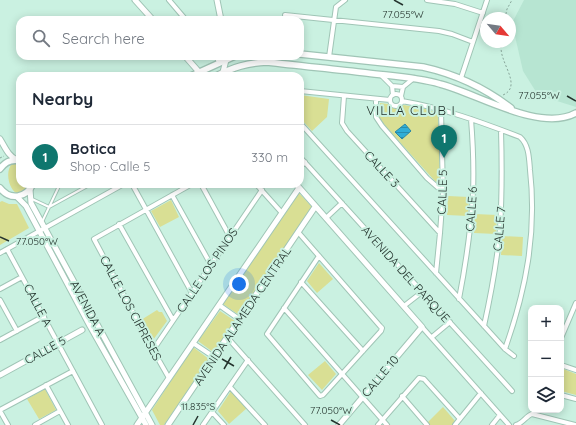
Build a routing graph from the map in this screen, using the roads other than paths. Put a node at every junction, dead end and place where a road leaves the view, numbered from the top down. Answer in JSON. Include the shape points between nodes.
{"nodes":[{"id":1,"x":135,"y":0,"type":"edge"},
{"id":2,"x":169,"y":0,"type":"edge"},
{"id":3,"x":217,"y":0,"type":"edge"},
{"id":4,"x":346,"y":0,"type":"edge"},
{"id":5,"x":427,"y":0,"type":"edge"},
{"id":6,"x":487,"y":0,"type":"edge"},
{"id":7,"x":480,"y":12,"type":"edge"},
{"id":8,"x":483,"y":12,"type":"edge"},
{"id":9,"x":285,"y":15,"type":"dead end"},
{"id":10,"x":149,"y":16,"type":"edge"},
{"id":11,"x":183,"y":16,"type":"edge"},
{"id":12,"x":220,"y":16,"type":"edge"},
{"id":13,"x":295,"y":16,"type":"edge"},
{"id":14,"x":304,"y":17,"type":"edge"},
{"id":15,"x":334,"y":20,"type":"junction"},
{"id":16,"x":480,"y":22,"type":"edge"},
{"id":17,"x":473,"y":42,"type":"junction"},
{"id":18,"x":304,"y":54,"type":"edge"},
{"id":19,"x":332,"y":57,"type":"junction"},
{"id":20,"x":189,"y":60,"type":"edge"},
{"id":21,"x":222,"y":60,"type":"edge"},
{"id":22,"x":227,"y":60,"type":"edge"},
{"id":23,"x":219,"y":62,"type":"joint"},
{"id":24,"x":333,"y":69,"type":"junction"},
{"id":25,"x":199,"y":72,"type":"edge"},
{"id":26,"x":204,"y":72,"type":"edge"},
{"id":27,"x":225,"y":72,"type":"edge"},
{"id":28,"x":228,"y":72,"type":"edge"},
{"id":29,"x":445,"y":73,"type":"junction"},
{"id":30,"x":381,"y":75,"type":"junction"},
{"id":31,"x":414,"y":78,"type":"junction"},
{"id":32,"x":461,"y":78,"type":"junction"},
{"id":33,"x":441,"y":84,"type":"junction"},
{"id":34,"x":392,"y":86,"type":"junction"},
{"id":35,"x":403,"y":87,"type":"junction"},
{"id":36,"x":304,"y":91,"type":"edge"},
{"id":37,"x":393,"y":95,"type":"junction"},
{"id":38,"x":344,"y":96,"type":"junction"},
{"id":39,"x":401,"y":96,"type":"junction"},
{"id":40,"x":376,"y":99,"type":"junction"},
{"id":41,"x":390,"y":100,"type":"junction"},
{"id":42,"x":402,"y":101,"type":"junction"},
{"id":43,"x":441,"y":110,"type":"junction"},
{"id":44,"x":516,"y":112,"type":"junction"},
{"id":45,"x":576,"y":113,"type":"edge"},
{"id":46,"x":472,"y":119,"type":"junction"},
{"id":47,"x":304,"y":127,"type":"edge"},
{"id":48,"x":501,"y":130,"type":"junction"},
{"id":49,"x":0,"y":139,"type":"edge"},
{"id":50,"x":16,"y":160,"type":"edge"},
{"id":51,"x":16,"y":161,"type":"edge"},
{"id":52,"x":305,"y":162,"type":"edge"},
{"id":53,"x":1,"y":165,"type":"edge"},
{"id":54,"x":0,"y":188,"type":"edge"},
{"id":55,"x":30,"y":188,"type":"edge"},
{"id":56,"x":31,"y":188,"type":"edge"},
{"id":57,"x":58,"y":188,"type":"edge"},
{"id":58,"x":83,"y":188,"type":"edge"},
{"id":59,"x":117,"y":188,"type":"edge"},
{"id":60,"x":134,"y":188,"type":"edge"},
{"id":61,"x":185,"y":188,"type":"edge"},
{"id":62,"x":203,"y":188,"type":"edge"},
{"id":63,"x":297,"y":188,"type":"edge"},
{"id":64,"x":300,"y":188,"type":"edge"},
{"id":65,"x":262,"y":190,"type":"joint"},
{"id":66,"x":443,"y":192,"type":"junction"},
{"id":67,"x":8,"y":195,"type":"junction"},
{"id":68,"x":172,"y":195,"type":"junction"},
{"id":69,"x":0,"y":196,"type":"edge"},
{"id":70,"x":17,"y":197,"type":"junction"},
{"id":71,"x":30,"y":199,"type":"junction"},
{"id":72,"x":342,"y":204,"type":"junction"},
{"id":73,"x":316,"y":206,"type":"junction"},
{"id":74,"x":49,"y":207,"type":"junction"},
{"id":75,"x":145,"y":210,"type":"junction"},
{"id":76,"x":282,"y":213,"type":"junction"},
{"id":77,"x":326,"y":218,"type":"junction"},
{"id":78,"x":42,"y":223,"type":"junction"},
{"id":79,"x":119,"y":224,"type":"junction"},
{"id":80,"x":44,"y":228,"type":"junction"},
{"id":81,"x":39,"y":231,"type":"junction"},
{"id":82,"x":298,"y":232,"type":"junction"},
{"id":83,"x":440,"y":233,"type":"junction"},
{"id":84,"x":230,"y":237,"type":"junction"},
{"id":85,"x":7,"y":249,"type":"junction"},
{"id":86,"x":0,"y":252,"type":"edge"},
{"id":87,"x":319,"y":256,"type":"junction"},
{"id":88,"x":210,"y":265,"type":"junction"},
{"id":89,"x":436,"y":273,"type":"junction"},
{"id":90,"x":22,"y":277,"type":"junction"},
{"id":91,"x":301,"y":282,"type":"junction"},
{"id":92,"x":0,"y":289,"type":"edge"},
{"id":93,"x":422,"y":292,"type":"junction"},
{"id":94,"x":192,"y":293,"type":"junction"},
{"id":95,"x":459,"y":298,"type":"junction"},
{"id":96,"x":0,"y":300,"type":"edge"},
{"id":97,"x":576,"y":303,"type":"edge"},
{"id":98,"x":219,"y":305,"type":"junction"},
{"id":99,"x":404,"y":306,"type":"junction"},
{"id":100,"x":284,"y":308,"type":"junction"},
{"id":101,"x":574,"y":313,"type":"edge"},
{"id":102,"x":44,"y":316,"type":"junction"},
{"id":103,"x":173,"y":320,"type":"junction"},
{"id":104,"x":239,"y":320,"type":"junction"},
{"id":105,"x":450,"y":322,"type":"junction"},
{"id":106,"x":90,"y":326,"type":"junction"},
{"id":107,"x":484,"y":326,"type":"junction"},
{"id":108,"x":422,"y":327,"type":"junction"},
{"id":109,"x":82,"y":330,"type":"joint"},
{"id":110,"x":17,"y":331,"type":"junction"},
{"id":111,"x":564,"y":332,"type":"edge"},
{"id":112,"x":227,"y":337,"type":"junction"},
{"id":113,"x":432,"y":338,"type":"junction"},
{"id":114,"x":0,"y":340,"type":"edge"},
{"id":115,"x":58,"y":343,"type":"junction"},
{"id":116,"x":193,"y":343,"type":"junction"},
{"id":117,"x":505,"y":349,"type":"junction"},
{"id":118,"x":153,"y":350,"type":"junction"},
{"id":119,"x":363,"y":351,"type":"junction"},
{"id":120,"x":514,"y":356,"type":"dead end"},
{"id":121,"x":214,"y":357,"type":"junction"},
{"id":122,"x":248,"y":360,"type":"junction"},
{"id":123,"x":564,"y":366,"type":"edge"},
{"id":124,"x":576,"y":370,"type":"edge"},
{"id":125,"x":73,"y":371,"type":"junction"},
{"id":126,"x":342,"y":374,"type":"junction"},
{"id":127,"x":0,"y":375,"type":"edge"},
{"id":128,"x":170,"y":378,"type":"junction"},
{"id":129,"x":46,"y":385,"type":"junction"},
{"id":130,"x":230,"y":387,"type":"junction"},
{"id":131,"x":512,"y":391,"type":"dead end"},
{"id":132,"x":480,"y":393,"type":"junction"},
{"id":133,"x":402,"y":396,"type":"junction"},
{"id":134,"x":564,"y":396,"type":"edge"},
{"id":135,"x":362,"y":397,"type":"junction"},
{"id":136,"x":576,"y":399,"type":"edge"},
{"id":137,"x":0,"y":411,"type":"edge"},
{"id":138,"x":60,"y":411,"type":"junction"},
{"id":139,"x":212,"y":412,"type":"junction"},
{"id":140,"x":500,"y":415,"type":"junction"},
{"id":141,"x":143,"y":416,"type":"junction"},
{"id":142,"x":460,"y":419,"type":"junction"},
{"id":143,"x":382,"y":420,"type":"junction"},
{"id":144,"x":8,"y":425,"type":"edge"},
{"id":145,"x":35,"y":425,"type":"edge"},
{"id":146,"x":68,"y":425,"type":"edge"},
{"id":147,"x":102,"y":425,"type":"edge"},
{"id":148,"x":137,"y":425,"type":"edge"},
{"id":149,"x":146,"y":425,"type":"edge"},
{"id":150,"x":152,"y":425,"type":"edge"},
{"id":151,"x":168,"y":425,"type":"edge"},
{"id":152,"x":203,"y":425,"type":"edge"},
{"id":153,"x":224,"y":425,"type":"edge"},
{"id":154,"x":265,"y":425,"type":"edge"},
{"id":155,"x":305,"y":425,"type":"edge"},
{"id":156,"x":339,"y":425,"type":"edge"},
{"id":157,"x":378,"y":425,"type":"edge"},
{"id":158,"x":387,"y":425,"type":"edge"},
{"id":159,"x":427,"y":425,"type":"edge"},
{"id":160,"x":455,"y":425,"type":"edge"},
{"id":161,"x":492,"y":425,"type":"edge"},
{"id":162,"x":509,"y":425,"type":"edge"},
{"id":163,"x":516,"y":425,"type":"edge"},
{"id":164,"x":575,"y":425,"type":"edge"}],
"edges":[{"from":1,"to":10,"type":"street"},
{"from":2,"to":11,"type":"street"},
{"from":3,"to":12,"type":"street"},
{"from":4,"to":15,"type":"street","via":[[336,6]]},
{"from":5,"to":7,"type":"street","via":[[454,4]]},
{"from":6,"to":8,"type":"street"},
{"from":9,"to":13,"type":"street"},
{"from":14,"to":15,"type":"street"},
{"from":15,"to":17,"type":"street","via":[[452,34]]},
{"from":15,"to":19,"type":"street"},
{"from":16,"to":17,"type":"street"},
{"from":17,"to":32,"type":"street"},
{"from":18,"to":19,"type":"main road"},
{"from":19,"to":24,"type":"main road"},
{"from":19,"to":29,"type":"main road","via":[[423,67]]},
{"from":20,"to":25,"type":"street"},
{"from":21,"to":23,"type":"main road"},
{"from":22,"to":27,"type":"street"},
{"from":23,"to":26,"type":"main road"},
{"from":24,"to":28,"type":"main road","via":[[267,62],[250,63]]},
{"from":24,"to":30,"type":"main road"},
{"from":29,"to":32,"type":"main road"},
{"from":29,"to":33,"type":"main road","via":[[448,80]]},
{"from":30,"to":31,"type":"main road"},
{"from":30,"to":34,"type":"street"},
{"from":31,"to":33,"type":"main road"},
{"from":31,"to":35,"type":"street"},
{"from":32,"to":44,"type":"main road"},
{"from":33,"to":44,"type":"main road"},
{"from":34,"to":35,"type":"street"},
{"from":34,"to":37,"type":"street"},
{"from":35,"to":39,"type":"street"},
{"from":36,"to":38,"type":"street"},
{"from":37,"to":39,"type":"street"},
{"from":37,"to":41,"type":"street"},
{"from":38,"to":40,"type":"street"},
{"from":38,"to":83,"type":"street","name":"CALLE 3","via":[[342,123],[347,131]]},
{"from":39,"to":42,"type":"street"},
{"from":40,"to":41,"type":"street"},
{"from":40,"to":66,"type":"street","via":[[376,117],[382,126],[427,178]]},
{"from":41,"to":42,"type":"street","via":[[396,106]]},
{"from":42,"to":43,"type":"street"},
{"from":43,"to":46,"type":"street"},
{"from":43,"to":66,"type":"street","name":"CALLE 5"},
{"from":44,"to":45,"type":"main road","via":[[555,120]]},
{"from":46,"to":48,"type":"street"},
{"from":46,"to":95,"type":"street","name":"CALLE 6","via":[[472,213]]},
{"from":47,"to":89,"type":"street"},
{"from":48,"to":107,"type":"street","name":"CALLE 7","via":[[500,229],[494,278]]},
{"from":48,"to":117,"type":"street","via":[[520,137],[528,150],[532,217],[525,284]]},
{"from":49,"to":50,"type":"street","via":[[8,154]]},
{"from":51,"to":53,"type":"main road"},
{"from":52,"to":72,"type":"street","name":"AVENIDA DEL PARQUE"},
{"from":54,"to":67,"type":"main road"},
{"from":55,"to":70,"type":"main road"},
{"from":56,"to":71,"type":"street","name":"AVENIDA A"},
{"from":57,"to":74,"type":"lane"},
{"from":58,"to":74,"type":"lane"},
{"from":59,"to":80,"type":"street"},
{"from":60,"to":75,"type":"street"},
{"from":61,"to":68,"type":"street"},
{"from":62,"to":84,"type":"street"},
{"from":63,"to":76,"type":"street","name":"AVENIDA ALAMEDA CENTRAL"},
{"from":64,"to":73,"type":"street","name":"AVENIDA DEL PARQUE"},
{"from":65,"to":76,"type":"street"},
{"from":65,"to":84,"type":"street","name":"CALLE LOS PINOS"},
{"from":66,"to":83,"type":"street","name":"CALLE 5"},
{"from":67,"to":69,"type":"main road"},
{"from":67,"to":70,"type":"main road"},
{"from":68,"to":75,"type":"street"},
{"from":68,"to":88,"type":"street"},
{"from":70,"to":81,"type":"street","name":"AVENIDA A","via":[[26,206]]},
{"from":71,"to":74,"type":"lane"},
{"from":71,"to":78,"type":"street","name":"AVENIDA A"},
{"from":72,"to":77,"type":"street"},
{"from":72,"to":93,"type":"street","name":"AVENIDA DEL PARQUE"},
{"from":73,"to":77,"type":"street","name":"AVENIDA DEL PARQUE"},
{"from":73,"to":82,"type":"street","name":"AVENIDA ALAMEDA CENTRAL"},
{"from":74,"to":78,"type":"lane"},
{"from":75,"to":79,"type":"street"},
{"from":75,"to":94,"type":"street"},
{"from":76,"to":98,"type":"street","name":"AVENIDA ALAMEDA CENTRAL"},
{"from":77,"to":99,"type":"street","name":"AVENIDA DEL PARQUE"},
{"from":78,"to":80,"type":"street","name":"AVENIDA A"},
{"from":79,"to":103,"type":"street"},
{"from":79,"to":118,"type":"street","name":"CALLE LOS CIPRESES","via":[[94,240]]},
{"from":80,"to":81,"type":"street"},
{"from":80,"to":141,"type":"street","name":"AVENIDA A"},
{"from":81,"to":85,"type":"street"},
{"from":81,"to":106,"type":"street","name":"AVENIDA A"},
{"from":82,"to":87,"type":"street"},
{"from":82,"to":104,"type":"street","name":"AVENIDA ALAMEDA CENTRAL"},
{"from":83,"to":89,"type":"street","name":"CALLE 5"},
{"from":84,"to":88,"type":"street","name":"CALLE LOS PINOS"},
{"from":85,"to":86,"type":"street"},
{"from":85,"to":90,"type":"street","name":"CALLE A"},
{"from":87,"to":91,"type":"street"},
{"from":87,"to":119,"type":"street","via":[[382,328]]},
{"from":88,"to":94,"type":"street","name":"CALLE LOS PINOS"},
{"from":89,"to":95,"type":"street"},
{"from":90,"to":92,"type":"street"},
{"from":90,"to":102,"type":"street","name":"CALLE A"},
{"from":91,"to":100,"type":"street"},
{"from":91,"to":119,"type":"street"},
{"from":93,"to":99,"type":"street"},
{"from":93,"to":105,"type":"street","name":"AVENIDA DEL PARQUE"},
{"from":94,"to":103,"type":"street","name":"CALLE LOS PINOS"},
{"from":95,"to":107,"type":"street"},
{"from":96,"to":110,"type":"street"},
{"from":97,"to":101,"type":"street"},
{"from":98,"to":104,"type":"street"},
{"from":98,"to":116,"type":"street","name":"AVENIDA ALAMEDA CENTRAL"},
{"from":99,"to":108,"type":"street","name":"AVENIDA DEL PARQUE"},
{"from":100,"to":126,"type":"street"},
{"from":100,"to":126,"type":"street","via":[[267,332],[268,336],[320,396]]},
{"from":101,"to":111,"type":"street"},
{"from":102,"to":110,"type":"street"},
{"from":102,"to":115,"type":"street","name":"CALLE A"},
{"from":103,"to":118,"type":"street","name":"CALLE LOS PINOS"},
{"from":104,"to":112,"type":"street","name":"AVENIDA ALAMEDA CENTRAL"},
{"from":105,"to":113,"type":"street"},
{"from":105,"to":131,"type":"street","name":"AVENIDA DEL PARQUE"},
{"from":106,"to":109,"type":"street","name":"CALLE 5"},
{"from":106,"to":141,"type":"street","name":"AVENIDA A"},
{"from":107,"to":117,"type":"street"},
{"from":108,"to":113,"type":"street","name":"AVENIDA DEL PARQUE"},
{"from":108,"to":135,"type":"street","name":"CALLE 10"},
{"from":109,"to":115,"type":"street","name":"CALLE 5"},
{"from":110,"to":114,"type":"street"},
{"from":112,"to":121,"type":"street","name":"AVENIDA ALAMEDA CENTRAL"},
{"from":112,"to":122,"type":"street"},
{"from":113,"to":132,"type":"street","name":"AVENIDA DEL PARQUE"},
{"from":115,"to":125,"type":"street","name":"CALLE A"},
{"from":115,"to":127,"type":"street","name":"CALLE 5"},
{"from":116,"to":121,"type":"street"},
{"from":116,"to":128,"type":"street","name":"AVENIDA ALAMEDA CENTRAL"},
{"from":117,"to":120,"type":"street"},
{"from":118,"to":128,"type":"street","name":"CALLE LOS CIPRESES"},
{"from":119,"to":126,"type":"street"},
{"from":121,"to":151,"type":"street","name":"AVENIDA ALAMEDA CENTRAL"},
{"from":122,"to":130,"type":"street"},
{"from":122,"to":155,"type":"street"},
{"from":123,"to":124,"type":"street"},
{"from":125,"to":129,"type":"street"},
{"from":125,"to":147,"type":"street","name":"CALLE A"},
{"from":126,"to":135,"type":"street"},
{"from":128,"to":141,"type":"street","name":"AVENIDA ALAMEDA CENTRAL"},
{"from":129,"to":137,"type":"street"},
{"from":129,"to":138,"type":"street"},
{"from":130,"to":139,"type":"street"},
{"from":130,"to":154,"type":"street"},
{"from":132,"to":140,"type":"street","name":"AVENIDA DEL PARQUE"},
{"from":132,"to":142,"type":"street"},
{"from":133,"to":142,"type":"street","via":[[418,378],[424,379]]},
{"from":133,"to":143,"type":"street"},
{"from":133,"to":159,"type":"street"},
{"from":134,"to":136,"type":"street"},
{"from":135,"to":143,"type":"street"},
{"from":135,"to":156,"type":"street","name":"CALLE 10"},
{"from":137,"to":144,"type":"street"},
{"from":138,"to":145,"type":"street"},
{"from":138,"to":146,"type":"street"},
{"from":139,"to":152,"type":"street"},
{"from":139,"to":153,"type":"street"},
{"from":140,"to":161,"type":"street"},
{"from":140,"to":162,"type":"street","name":"AVENIDA DEL PARQUE"},
{"from":141,"to":148,"type":"street","name":"AVENIDA ALAMEDA CENTRAL"},
{"from":141,"to":149,"type":"street","name":"AVENIDA A"},
{"from":141,"to":150,"type":"street","name":"AVENIDA A"},
{"from":142,"to":160,"type":"street"},
{"from":143,"to":157,"type":"street"},
{"from":143,"to":158,"type":"street"},
{"from":163,"to":164,"type":"street","via":[[532,414]]}]}
